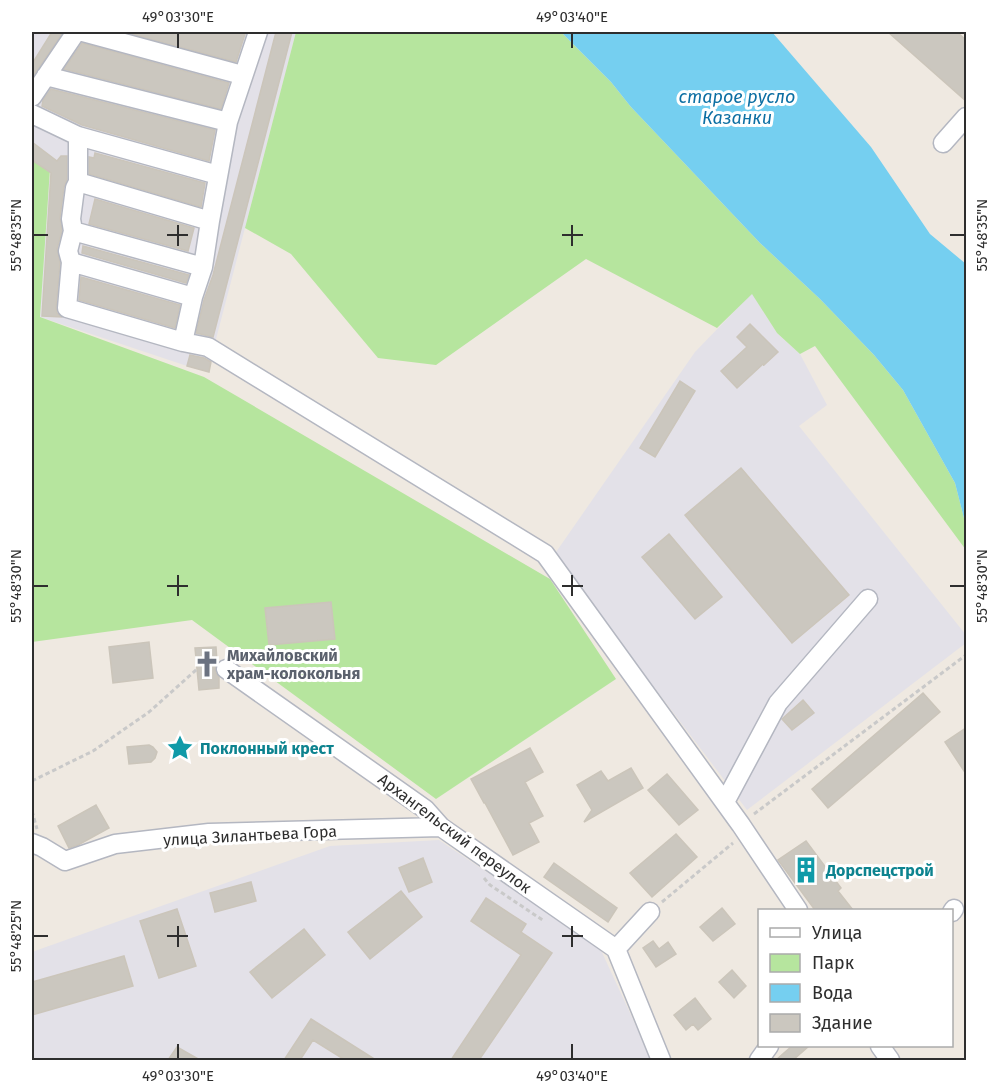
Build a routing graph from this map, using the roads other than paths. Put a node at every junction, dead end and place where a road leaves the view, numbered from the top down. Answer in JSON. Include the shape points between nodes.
{"nodes":[{"id":1,"x":76,"y":32,"type":"edge"},
{"id":2,"x":84,"y":32,"type":"edge"},
{"id":3,"x":258,"y":32,"type":"edge"},
{"id":4,"x":242,"y":75,"type":"junction"},
{"id":5,"x":46,"y":76,"type":"junction"},
{"id":6,"x":32,"y":97,"type":"edge"},
{"id":7,"x":32,"y":114,"type":"edge"},
{"id":8,"x":966,"y":117,"type":"edge"},
{"id":9,"x":228,"y":122,"type":"junction"},
{"id":10,"x":78,"y":136,"type":"junction"},
{"id":11,"x":943,"y":143,"type":"dead end"},
{"id":12,"x":218,"y":175,"type":"junction"},
{"id":13,"x":78,"y":182,"type":"junction"},
{"id":14,"x":210,"y":221,"type":"junction"},
{"id":15,"x":73,"y":231,"type":"junction"},
{"id":16,"x":71,"y":262,"type":"junction"},
{"id":17,"x":203,"y":267,"type":"junction"},
{"id":18,"x":193,"y":297,"type":"junction"},
{"id":19,"x":183,"y":342,"type":"junction"},
{"id":20,"x":868,"y":598,"type":"dead end"},
{"id":21,"x":226,"y":669,"type":"dead end"},
{"id":22,"x":725,"y":802,"type":"junction"},
{"id":23,"x":441,"y":827,"type":"junction"},
{"id":24,"x":32,"y":843,"type":"edge"},
{"id":25,"x":797,"y":909,"type":"edge"},
{"id":26,"x":651,"y":912,"type":"road end"},
{"id":27,"x":616,"y":949,"type":"junction"},
{"id":28,"x":768,"y":1047,"type":"edge"},
{"id":29,"x":881,"y":1047,"type":"edge"},
{"id":30,"x":661,"y":1060,"type":"edge"},
{"id":31,"x":759,"y":1060,"type":"edge"},
{"id":32,"x":890,"y":1060,"type":"edge"}],
"edges":[{"from":1,"to":5,"type":"street"},
{"from":2,"to":4,"type":"street"},
{"from":3,"to":4,"type":"street"},
{"from":4,"to":9,"type":"street"},
{"from":5,"to":6,"type":"street"},
{"from":5,"to":9,"type":"street"},
{"from":7,"to":10,"type":"street"},
{"from":8,"to":11,"type":"street"},
{"from":9,"to":12,"type":"street"},
{"from":10,"to":12,"type":"street"},
{"from":10,"to":13,"type":"street"},
{"from":12,"to":14,"type":"street"},
{"from":13,"to":14,"type":"street"},
{"from":13,"to":15,"type":"street","via":[[71,219]]},
{"from":14,"to":17,"type":"street"},
{"from":15,"to":16,"type":"street"},
{"from":15,"to":17,"type":"street"},
{"from":16,"to":18,"type":"street"},
{"from":16,"to":19,"type":"street","via":[[67,308]]},
{"from":17,"to":18,"type":"street"},
{"from":18,"to":19,"type":"street"},
{"from":19,"to":22,"type":"street","via":[[208,347],[545,554]]},
{"from":20,"to":22,"type":"street","via":[[778,703]]},
{"from":21,"to":23,"type":"street","name":"Архангельский переулок","via":[[425,809]]},
{"from":22,"to":25,"type":"street"},
{"from":23,"to":24,"type":"street","name":"улица Зилантьева Гора","via":[[209,833],[115,844],[65,861]]},
{"from":23,"to":27,"type":"street","name":"Архангельский переулок"},
{"from":26,"to":27,"type":"street"},
{"from":27,"to":30,"type":"street"},
{"from":28,"to":31,"type":"street"},
{"from":29,"to":32,"type":"street"}]}
